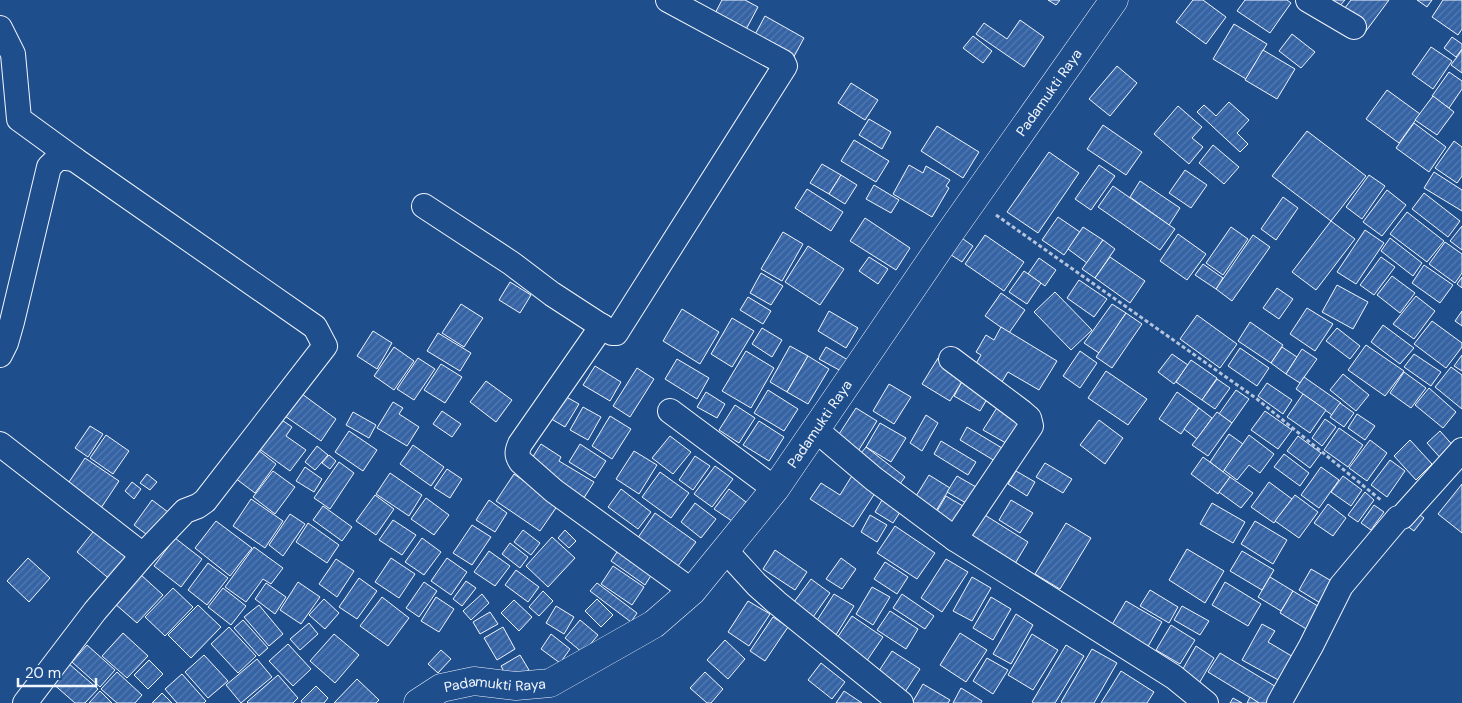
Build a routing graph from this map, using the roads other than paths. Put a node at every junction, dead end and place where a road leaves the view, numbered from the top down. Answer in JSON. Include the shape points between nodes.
{"nodes":[{"id":1,"x":668,"y":0,"type":"edge"},
{"id":2,"x":1114,"y":0,"type":"edge"},
{"id":3,"x":1308,"y":0,"type":"edge"},
{"id":4,"x":1354,"y":27,"type":"dead end"},
{"id":5,"x":0,"y":28,"type":"edge"},
{"id":6,"x":74,"y":159,"type":"junction"},
{"id":7,"x":424,"y":206,"type":"dead end"},
{"id":8,"x":602,"y":326,"type":"junction"},
{"id":9,"x":0,"y":355,"type":"edge"},
{"id":10,"x":951,"y":359,"type":"dead end"},
{"id":11,"x":670,"y":411,"type":"dead end"},
{"id":12,"x":816,"y":430,"type":"junction"},
{"id":13,"x":0,"y":444,"type":"edge"},
{"id":14,"x":1462,"y":450,"type":"edge"},
{"id":15,"x":775,"y":489,"type":"junction"},
{"id":16,"x":955,"y":539,"type":"junction"},
{"id":17,"x":726,"y":551,"type":"junction"},
{"id":18,"x":144,"y":555,"type":"junction"},
{"id":19,"x":692,"y":591,"type":"junction"},
{"id":20,"x":25,"y":703,"type":"edge"},
{"id":21,"x":418,"y":703,"type":"edge"},
{"id":22,"x":901,"y":703,"type":"edge"},
{"id":23,"x":1206,"y":703,"type":"edge"},
{"id":24,"x":1279,"y":703,"type":"edge"}],
"edges":[{"from":1,"to":8,"type":"street","via":[[783,62],[785,66],[618,331],[614,334]]},
{"from":2,"to":12,"type":"street","name":"Padamukti Raya"},
{"from":3,"to":4,"type":"street"},
{"from":5,"to":6,"type":"street","via":[[13,54],[19,119]]},
{"from":6,"to":9,"type":"street","via":[[58,158],[49,167],[12,322]]},
{"from":6,"to":18,"type":"street","via":[[315,327],[325,346],[205,501],[185,511]]},
{"from":7,"to":8,"type":"street"},
{"from":8,"to":19,"type":"street","via":[[520,444],[517,456],[554,491]]},
{"from":10,"to":16,"type":"street","via":[[1022,412],[1029,418],[1031,426]]},
{"from":11,"to":15,"type":"street"},
{"from":12,"to":15,"type":"street","name":"Padamukti Raya"},
{"from":12,"to":16,"type":"street","via":[[874,479]]},
{"from":13,"to":18,"type":"street"},
{"from":14,"to":24,"type":"street","via":[[1398,518],[1341,586]]},
{"from":15,"to":17,"type":"street","name":"Padamukti Raya"},
{"from":16,"to":23,"type":"street","via":[[1174,677]]},
{"from":17,"to":19,"type":"street","name":"Padamukti Raya"},
{"from":17,"to":22,"type":"street","via":[[776,602]]},
{"from":18,"to":20,"type":"street","via":[[95,611]]},
{"from":19,"to":21,"type":"street","name":"Padamukti Raya","via":[[654,624],[550,683],[516,686],[474,681],[441,688]]}]}
